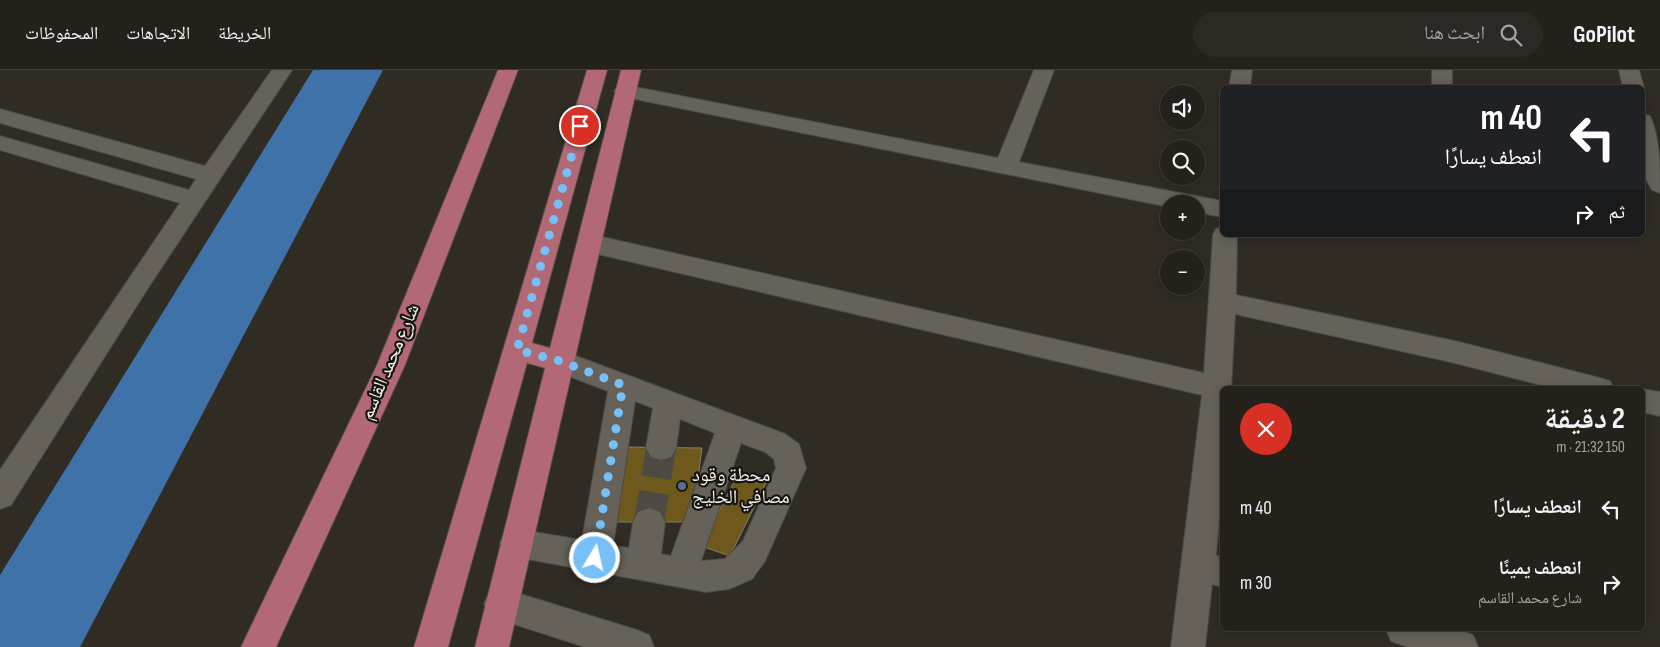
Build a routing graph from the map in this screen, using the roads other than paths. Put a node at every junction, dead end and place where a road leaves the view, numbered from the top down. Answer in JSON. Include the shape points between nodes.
{"nodes":[{"id":1,"x":282,"y":70,"type":"edge"},
{"id":2,"x":508,"y":70,"type":"edge"},
{"id":3,"x":596,"y":70,"type":"edge"},
{"id":4,"x":1044,"y":70,"type":"edge"},
{"id":5,"x":1242,"y":70,"type":"edge"},
{"id":6,"x":1442,"y":70,"type":"edge"},
{"id":7,"x":1629,"y":70,"type":"edge"},
{"id":8,"x":628,"y":80,"type":"edge"},
{"id":9,"x":1240,"y":85,"type":"edge"},
{"id":10,"x":1442,"y":85,"type":"edge"},
{"id":11,"x":1633,"y":85,"type":"edge"},
{"id":12,"x":0,"y":116,"type":"edge"},
{"id":13,"x":1645,"y":136,"type":"edge"},
{"id":14,"x":0,"y":143,"type":"edge"},
{"id":15,"x":138,"y":155,"type":"junction"},
{"id":16,"x":1006,"y":166,"type":"junction"},
{"id":17,"x":210,"y":175,"type":"junction"},
{"id":18,"x":115,"y":176,"type":"junction"},
{"id":19,"x":1654,"y":181,"type":"edge"},
{"id":20,"x":1160,"y":197,"type":"edge"},
{"id":21,"x":194,"y":199,"type":"junction"},
{"id":22,"x":1205,"y":206,"type":"edge"},
{"id":23,"x":1220,"y":209,"type":"edge"},
{"id":24,"x":1225,"y":237,"type":"edge"},
{"id":25,"x":589,"y":243,"type":"junction"},
{"id":26,"x":1224,"y":302,"type":"junction"},
{"id":27,"x":517,"y":350,"type":"junction"},
{"id":28,"x":560,"y":361,"type":"junction"},
{"id":29,"x":623,"y":385,"type":"junction"},
{"id":30,"x":1588,"y":386,"type":"edge"},
{"id":31,"x":1217,"y":387,"type":"junction"},
{"id":32,"x":1645,"y":401,"type":"edge"},
{"id":33,"x":668,"y":402,"type":"junction"},
{"id":34,"x":1660,"y":404,"type":"edge"},
{"id":35,"x":732,"y":427,"type":"junction"},
{"id":36,"x":661,"y":448,"type":"tunnel mouth"},
{"id":37,"x":0,"y":496,"type":"edge"},
{"id":38,"x":649,"y":522,"type":"tunnel mouth"},
{"id":39,"x":516,"y":543,"type":"junction"},
{"id":40,"x":595,"y":558,"type":"junction"},
{"id":41,"x":642,"y":566,"type":"junction"},
{"id":42,"x":1210,"y":568,"type":"edge"},
{"id":43,"x":681,"y":573,"type":"junction"},
{"id":44,"x":501,"y":604,"type":"junction"},
{"id":45,"x":1409,"y":631,"type":"edge"},
{"id":46,"x":258,"y":647,"type":"edge"},
{"id":47,"x":431,"y":647,"type":"edge"},
{"id":48,"x":492,"y":647,"type":"edge"},
{"id":49,"x":637,"y":647,"type":"edge"},
{"id":50,"x":1188,"y":647,"type":"edge"},
{"id":51,"x":1461,"y":647,"type":"edge"}],
"edges":[{"from":1,"to":17,"type":"street"},
{"from":2,"to":46,"type":"main road","name":"شارع محمد القاسم","via":[[391,365]]},
{"from":3,"to":27,"type":"main road"},
{"from":4,"to":16,"type":"street"},
{"from":5,"to":9,"type":"street"},
{"from":6,"to":10,"type":"street"},
{"from":7,"to":11,"type":"street"},
{"from":8,"to":16,"type":"street"},
{"from":8,"to":25,"type":"main road"},
{"from":12,"to":15,"type":"street"},
{"from":13,"to":19,"type":"street"},
{"from":14,"to":18,"type":"street"},
{"from":15,"to":17,"type":"street"},
{"from":15,"to":18,"type":"street"},
{"from":16,"to":20,"type":"street"},
{"from":17,"to":21,"type":"street"},
{"from":18,"to":21,"type":"street"},
{"from":21,"to":37,"type":"street"},
{"from":22,"to":23,"type":"street"},
{"from":24,"to":26,"type":"street"},
{"from":25,"to":28,"type":"main road"},
{"from":25,"to":31,"type":"street"},
{"from":26,"to":30,"type":"street","via":[[1455,352]]},
{"from":26,"to":31,"type":"street"},
{"from":27,"to":28,"type":"main road"},
{"from":27,"to":47,"type":"main road"},
{"from":28,"to":29,"type":"street"},
{"from":28,"to":39,"type":"main road"},
{"from":29,"to":33,"type":"street"},
{"from":29,"to":40,"type":"street"},
{"from":31,"to":42,"type":"street"},
{"from":32,"to":34,"type":"street"},
{"from":33,"to":35,"type":"street"},
{"from":33,"to":36,"type":"street"},
{"from":35,"to":43,"type":"street"},
{"from":35,"to":43,"type":"street","via":[[783,448],[788,453],[791,468],[754,551],[740,568],[718,577]]},
{"from":38,"to":41,"type":"street"},
{"from":39,"to":40,"type":"street"},
{"from":39,"to":44,"type":"main road"},
{"from":40,"to":41,"type":"street"},
{"from":41,"to":43,"type":"street"},
{"from":42,"to":50,"type":"street"},
{"from":44,"to":48,"type":"main road"},
{"from":44,"to":49,"type":"street"},
{"from":45,"to":51,"type":"street"}]}
